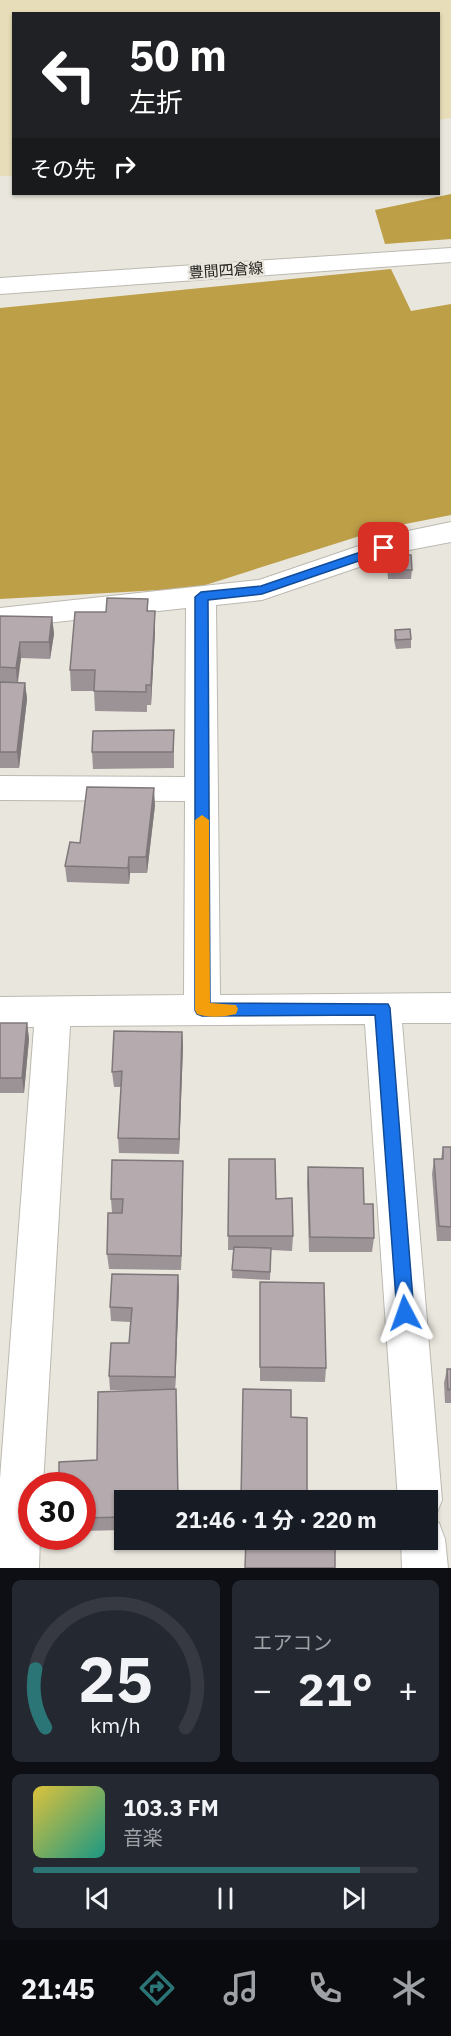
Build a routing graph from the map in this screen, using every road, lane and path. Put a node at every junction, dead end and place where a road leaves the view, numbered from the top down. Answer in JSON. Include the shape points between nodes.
{"nodes":[{"id":1,"x":451,"y":255,"type":"edge"},
{"id":2,"x":0,"y":286,"type":"edge"},
{"id":3,"x":451,"y":531,"type":"edge"},
{"id":4,"x":201,"y":597,"type":"junction"},
{"id":5,"x":0,"y":618,"type":"edge"},
{"id":6,"x":0,"y":788,"type":"edge"},
{"id":7,"x":202,"y":789,"type":"junction"},
{"id":8,"x":382,"y":1008,"type":"junction"},
{"id":9,"x":451,"y":1008,"type":"edge"},
{"id":10,"x":202,"y":1010,"type":"junction"},
{"id":11,"x":0,"y":1012,"type":"edge"},
{"id":12,"x":52,"y":1012,"type":"junction"},
{"id":13,"x":419,"y":1490,"type":"edge"},
{"id":14,"x":424,"y":1550,"type":"edge"},
{"id":15,"x":16,"y":1568,"type":"edge"},
{"id":16,"x":425,"y":1568,"type":"edge"}],
"edges":[{"from":1,"to":2,"type":"street","name":"豊間四倉線"},
{"from":3,"to":4,"type":"street","via":[[404,541],[262,590]]},
{"from":4,"to":5,"type":"street"},
{"from":4,"to":7,"type":"street"},
{"from":6,"to":7,"type":"street"},
{"from":7,"to":10,"type":"street"},
{"from":8,"to":9,"type":"street"},
{"from":8,"to":10,"type":"street"},
{"from":8,"to":13,"type":"street"},
{"from":10,"to":12,"type":"street"},
{"from":11,"to":12,"type":"street"},
{"from":12,"to":15,"type":"street"},
{"from":14,"to":16,"type":"street"}]}
